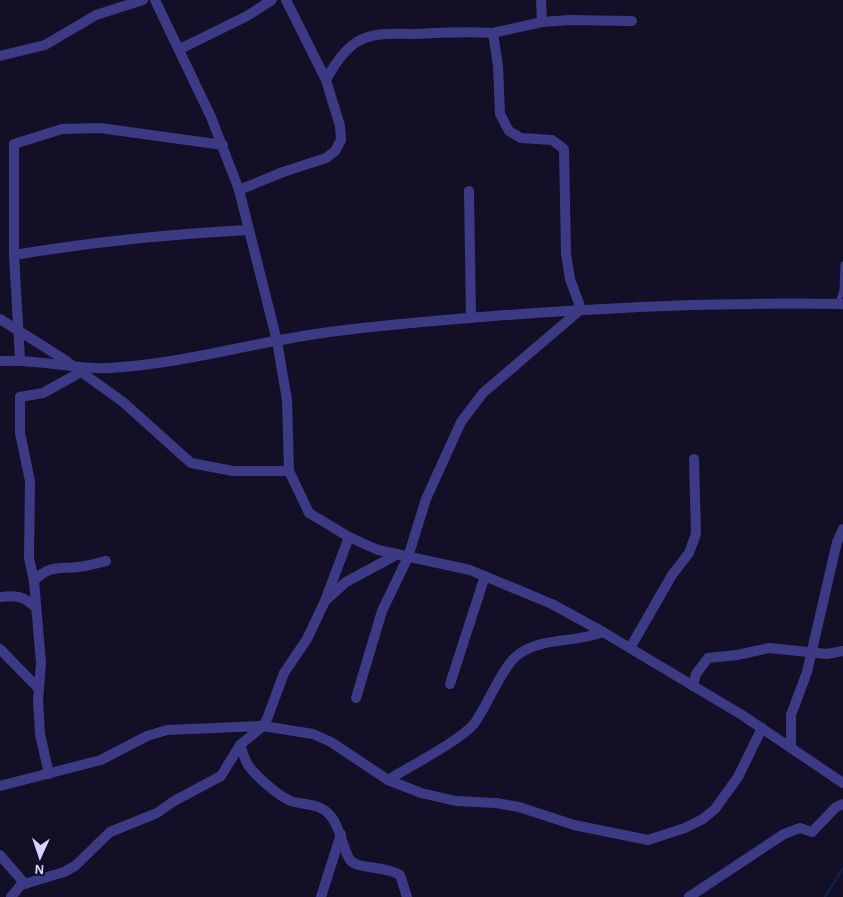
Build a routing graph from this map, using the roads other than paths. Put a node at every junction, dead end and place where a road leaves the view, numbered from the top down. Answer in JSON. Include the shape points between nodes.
{"nodes":[{"id":1,"x":143,"y":0,"type":"edge"},
{"id":2,"x":155,"y":0,"type":"edge"},
{"id":3,"x":272,"y":0,"type":"edge"},
{"id":4,"x":286,"y":0,"type":"edge"},
{"id":5,"x":542,"y":0,"type":"edge"},
{"id":6,"x":542,"y":22,"type":"junction"},
{"id":7,"x":632,"y":22,"type":"dead end"},
{"id":8,"x":492,"y":33,"type":"junction"},
{"id":9,"x":180,"y":49,"type":"junction"},
{"id":10,"x":0,"y":56,"type":"edge"},
{"id":11,"x":326,"y":80,"type":"junction"},
{"id":12,"x":223,"y":145,"type":"junction"},
{"id":13,"x":239,"y":190,"type":"junction"},
{"id":14,"x":470,"y":191,"type":"dead end"},
{"id":15,"x":248,"y":230,"type":"junction"},
{"id":16,"x":14,"y":254,"type":"junction"},
{"id":17,"x":843,"y":264,"type":"edge"},
{"id":18,"x":841,"y":304,"type":"edge"},
{"id":19,"x":581,"y":309,"type":"junction"},
{"id":20,"x":471,"y":318,"type":"junction"},
{"id":21,"x":0,"y":319,"type":"edge"},
{"id":22,"x":17,"y":330,"type":"junction"},
{"id":23,"x":277,"y":341,"type":"junction"},
{"id":24,"x":20,"y":359,"type":"junction"},
{"id":25,"x":0,"y":361,"type":"edge"},
{"id":26,"x":78,"y":370,"type":"junction"},
{"id":27,"x":694,"y":459,"type":"dead end"},
{"id":28,"x":289,"y":471,"type":"junction"},
{"id":29,"x":843,"y":529,"type":"edge"},
{"id":30,"x":349,"y":537,"type":"junction"},
{"id":31,"x":403,"y":556,"type":"junction"},
{"id":32,"x":106,"y":561,"type":"dead end"},
{"id":33,"x":485,"y":576,"type":"junction"},
{"id":34,"x":34,"y":581,"type":"junction"},
{"id":35,"x":0,"y":596,"type":"edge"},
{"id":36,"x":325,"y":600,"type":"junction"},
{"id":37,"x":35,"y":606,"type":"junction"},
{"id":38,"x":603,"y":632,"type":"junction"},
{"id":39,"x":630,"y":648,"type":"junction"},
{"id":40,"x":0,"y":649,"type":"edge"},
{"id":41,"x":810,"y":651,"type":"junction"},
{"id":42,"x":843,"y":651,"type":"edge"},
{"id":43,"x":450,"y":684,"type":"dead end"},
{"id":44,"x":693,"y":686,"type":"junction"},
{"id":45,"x":39,"y":689,"type":"junction"},
{"id":46,"x":356,"y":698,"type":"dead end"},
{"id":47,"x":263,"y":726,"type":"junction"},
{"id":48,"x":762,"y":728,"type":"junction"},
{"id":49,"x":240,"y":745,"type":"junction"},
{"id":50,"x":791,"y":748,"type":"junction"},
{"id":51,"x":49,"y":774,"type":"junction"},
{"id":52,"x":388,"y":780,"type":"junction"},
{"id":53,"x":843,"y":783,"type":"edge"},
{"id":54,"x":0,"y":786,"type":"edge"},
{"id":55,"x":843,"y":804,"type":"edge"},
{"id":56,"x":341,"y":834,"type":"junction"},
{"id":57,"x":0,"y":855,"type":"edge"},
{"id":58,"x":25,"y":884,"type":"junction"},
{"id":59,"x":11,"y":897,"type":"edge"},
{"id":60,"x":321,"y":897,"type":"edge"},
{"id":61,"x":407,"y":897,"type":"edge"},
{"id":62,"x":690,"y":897,"type":"edge"}],
"edges":[{"from":1,"to":10,"type":"street","via":[[96,14],[45,45]]},
{"from":2,"to":9,"type":"street"},
{"from":3,"to":9,"type":"street"},
{"from":4,"to":11,"type":"street"},
{"from":5,"to":6,"type":"street"},
{"from":6,"to":7,"type":"street"},
{"from":6,"to":8,"type":"street"},
{"from":8,"to":11,"type":"street","via":[[463,30],[363,38],[334,65]]},
{"from":8,"to":19,"type":"street","via":[[498,66],[500,114],[509,131],[521,138],[552,140],[564,149],[566,254],[570,279]]},
{"from":9,"to":12,"type":"street"},
{"from":11,"to":13,"type":"street","via":[[340,126],[341,140],[335,151],[326,158]]},
{"from":12,"to":13,"type":"street"},
{"from":12,"to":16,"type":"street","via":[[100,128],[62,129],[14,144]]},
{"from":13,"to":15,"type":"street"},
{"from":14,"to":20,"type":"street"},
{"from":15,"to":16,"type":"street","via":[[140,237]]},
{"from":15,"to":23,"type":"street"},
{"from":16,"to":22,"type":"street"},
{"from":17,"to":18,"type":"lane"},
{"from":18,"to":19,"type":"street"},
{"from":19,"to":20,"type":"street"},
{"from":19,"to":31,"type":"street","via":[[483,393],[471,408],[444,458]]},
{"from":20,"to":23,"type":"street"},
{"from":21,"to":22,"type":"street"},
{"from":22,"to":24,"type":"street"},
{"from":22,"to":26,"type":"street"},
{"from":23,"to":26,"type":"street","via":[[167,362]]},
{"from":23,"to":28,"type":"street","via":[[286,400]]},
{"from":24,"to":25,"type":"street"},
{"from":24,"to":26,"type":"street"},
{"from":26,"to":28,"type":"street","via":[[123,402],[191,463],[233,471]]},
{"from":26,"to":34,"type":"street","via":[[43,393],[20,398],[20,433],[30,480],[29,558]]},
{"from":27,"to":39,"type":"street","via":[[696,534],[689,553],[672,575]]},
{"from":28,"to":30,"type":"street","via":[[309,513]]},
{"from":29,"to":41,"type":"street"},
{"from":30,"to":31,"type":"street","via":[[378,550]]},
{"from":30,"to":36,"type":"street"},
{"from":31,"to":33,"type":"street","via":[[457,566]]},
{"from":31,"to":36,"type":"street","via":[[346,582]]},
{"from":31,"to":46,"type":"street","via":[[382,610]]},
{"from":32,"to":34,"type":"street","via":[[79,567],[58,567],[42,572]]},
{"from":33,"to":38,"type":"street","via":[[552,604]]},
{"from":33,"to":43,"type":"street"},
{"from":34,"to":37,"type":"street"},
{"from":35,"to":37,"type":"street","via":[[26,598]]},
{"from":36,"to":47,"type":"street","via":[[307,639],[284,673]]},
{"from":37,"to":45,"type":"street","via":[[41,663]]},
{"from":38,"to":39,"type":"street"},
{"from":38,"to":52,"type":"street","via":[[538,646],[518,654],[472,725]]},
{"from":39,"to":44,"type":"street"},
{"from":40,"to":45,"type":"street"},
{"from":41,"to":42,"type":"street","via":[[827,654]]},
{"from":41,"to":44,"type":"street","via":[[769,648],[708,658],[696,674]]},
{"from":41,"to":50,"type":"street","via":[[807,672],[792,715]]},
{"from":44,"to":48,"type":"street"},
{"from":45,"to":51,"type":"street","via":[[40,734]]},
{"from":47,"to":49,"type":"street"},
{"from":47,"to":51,"type":"street","via":[[167,730],[147,736],[101,760]]},
{"from":47,"to":52,"type":"street","via":[[322,738]]},
{"from":48,"to":50,"type":"street"},
{"from":48,"to":52,"type":"street","via":[[738,777],[715,809],[686,828],[648,840],[574,825],[518,807],[437,798]]},
{"from":49,"to":56,"type":"street","via":[[247,764],[265,784],[291,802],[316,805],[330,815]]},
{"from":49,"to":58,"type":"street","via":[[222,776],[157,813],[110,832],[84,860],[69,869]]},
{"from":50,"to":53,"type":"street"},
{"from":51,"to":54,"type":"street"},
{"from":55,"to":62,"type":"street","via":[[812,832],[800,828],[784,834]]},
{"from":56,"to":60,"type":"street"},
{"from":56,"to":61,"type":"street","via":[[348,858],[354,864],[389,869],[400,875]]},
{"from":57,"to":58,"type":"street"},
{"from":58,"to":59,"type":"street"}]}
